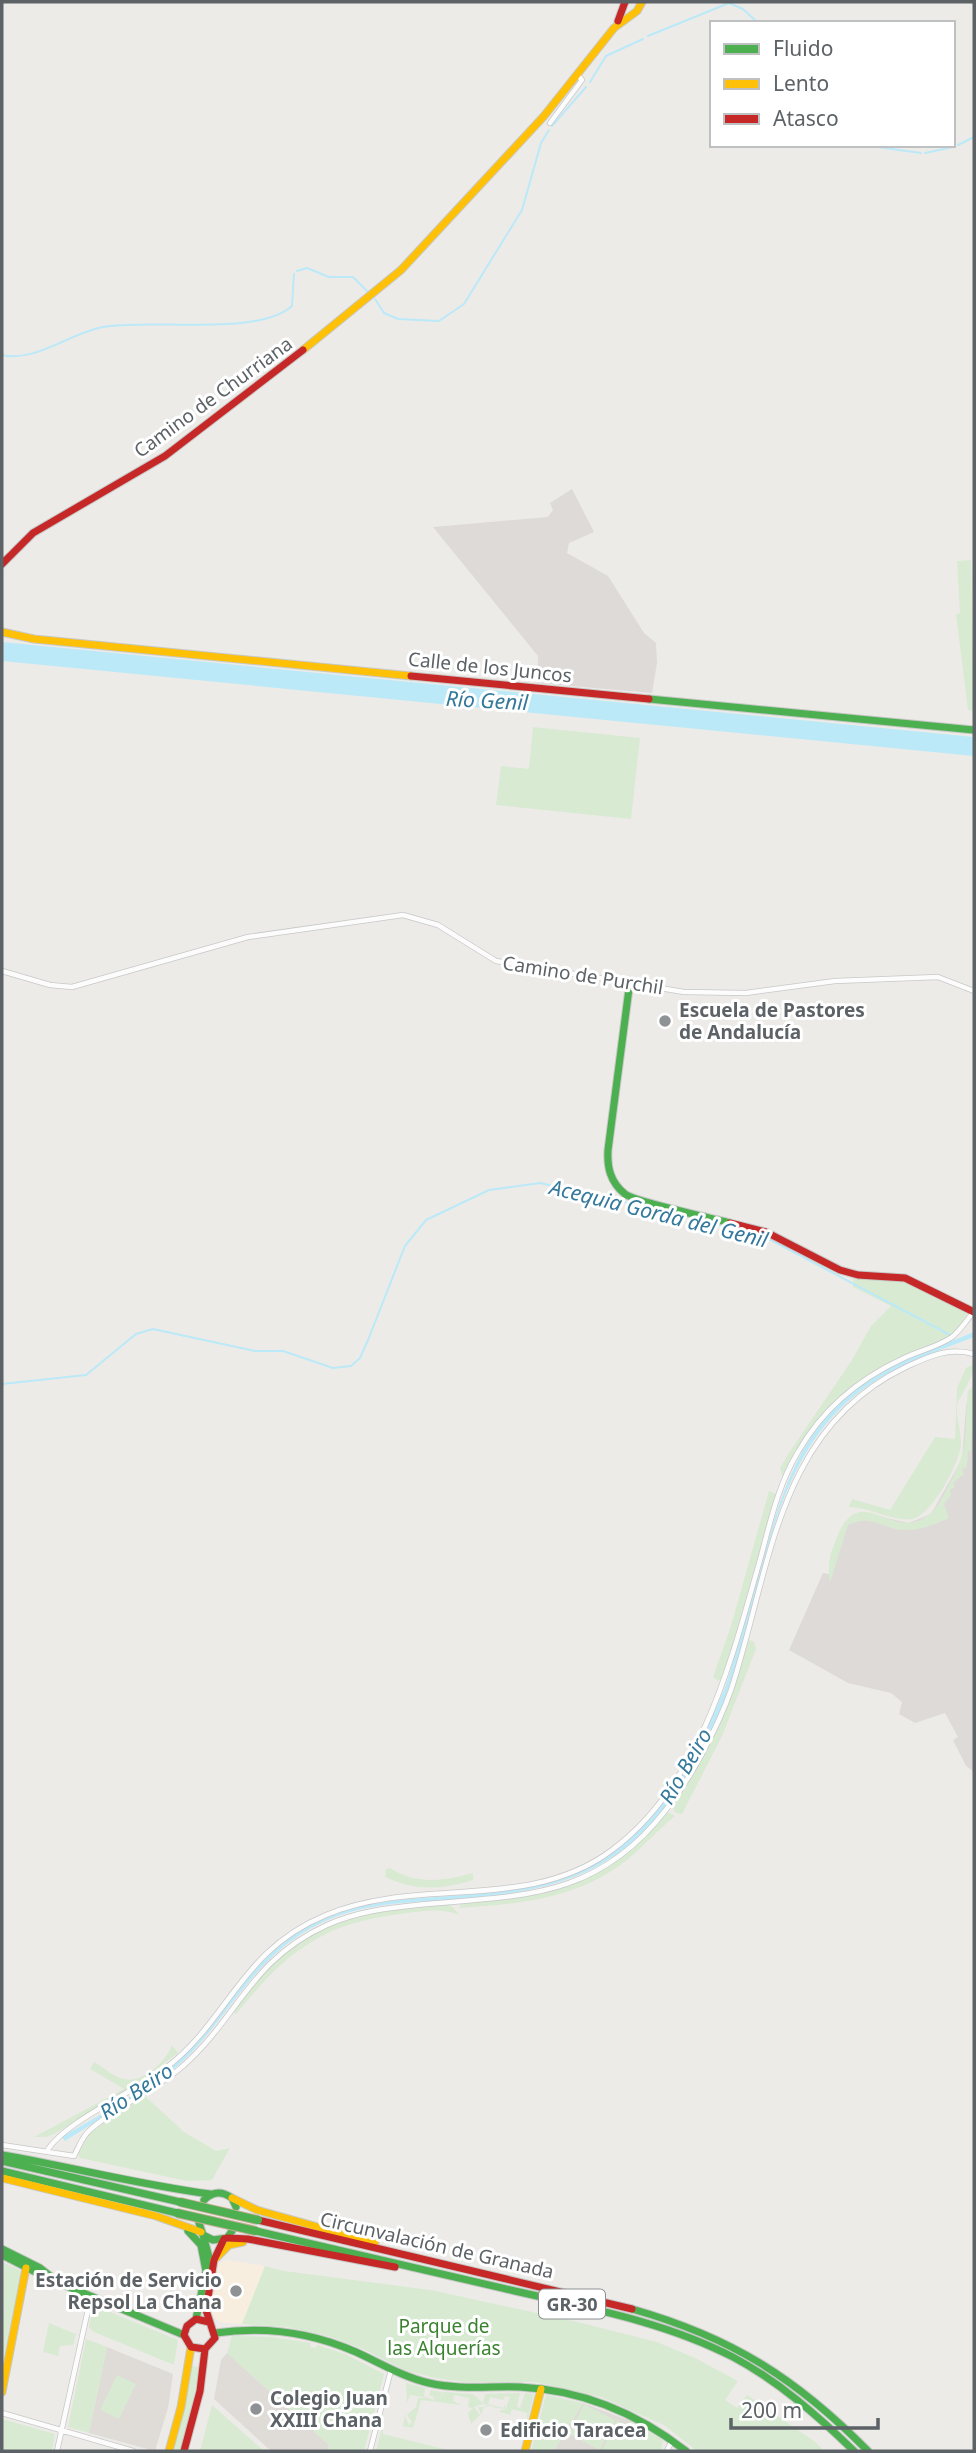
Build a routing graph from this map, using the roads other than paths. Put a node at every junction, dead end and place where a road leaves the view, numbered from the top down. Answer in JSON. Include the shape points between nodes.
{"nodes":[{"id":1,"x":631,"y":5,"type":"edge"},
{"id":2,"x":577,"y":74,"type":"junction"},
{"id":3,"x":550,"y":123,"type":"dead end"},
{"id":4,"x":2,"y":564,"type":"edge"},
{"id":5,"x":2,"y":631,"type":"edge"},
{"id":6,"x":974,"y":730,"type":"edge"},
{"id":7,"x":2,"y":971,"type":"edge"},
{"id":8,"x":629,"y":981,"type":"junction"},
{"id":9,"x":974,"y":991,"type":"edge"},
{"id":10,"x":974,"y":1312,"type":"edge"},
{"id":11,"x":974,"y":1354,"type":"edge"},
{"id":12,"x":2,"y":2145,"type":"edge"},
{"id":13,"x":47,"y":2151,"type":"junction"},
{"id":14,"x":2,"y":2155,"type":"edge"},
{"id":15,"x":2,"y":2161,"type":"edge"},
{"id":16,"x":2,"y":2171,"type":"edge"},
{"id":17,"x":2,"y":2178,"type":"edge"},
{"id":18,"x":163,"y":2219,"type":"junction"},
{"id":19,"x":201,"y":2230,"type":"junction"},
{"id":20,"x":228,"y":2236,"type":"junction"},
{"id":21,"x":267,"y":2243,"type":"junction"},
{"id":22,"x":384,"y":2249,"type":"junction"},
{"id":23,"x":5,"y":2253,"type":"edge"},
{"id":24,"x":214,"y":2260,"type":"junction"},
{"id":25,"x":405,"y":2266,"type":"junction"},
{"id":26,"x":206,"y":2271,"type":"junction"},
{"id":27,"x":28,"y":2272,"type":"junction"},
{"id":28,"x":55,"y":2280,"type":"junction"},
{"id":29,"x":90,"y":2296,"type":"junction"},
{"id":30,"x":196,"y":2319,"type":"junction"},
{"id":31,"x":209,"y":2322,"type":"junction"},
{"id":32,"x":215,"y":2333,"type":"junction"},
{"id":33,"x":184,"y":2335,"type":"junction"},
{"id":34,"x":191,"y":2347,"type":"junction"},
{"id":35,"x":205,"y":2349,"type":"junction"},
{"id":36,"x":391,"y":2370,"type":"junction"},
{"id":37,"x":541,"y":2389,"type":"junction"},
{"id":38,"x":2,"y":2392,"type":"edge"},
{"id":39,"x":2,"y":2413,"type":"edge"},
{"id":40,"x":62,"y":2430,"type":"junction"},
{"id":41,"x":672,"y":2439,"type":"junction"},
{"id":42,"x":57,"y":2451,"type":"edge"},
{"id":43,"x":133,"y":2451,"type":"edge"},
{"id":44,"x":169,"y":2451,"type":"edge"},
{"id":45,"x":184,"y":2451,"type":"edge"},
{"id":46,"x":370,"y":2451,"type":"edge"},
{"id":47,"x":525,"y":2451,"type":"edge"},
{"id":48,"x":667,"y":2451,"type":"edge"},
{"id":49,"x":686,"y":2451,"type":"edge"},
{"id":50,"x":854,"y":2451,"type":"edge"},
{"id":51,"x":868,"y":2451,"type":"edge"}],
"edges":[{"from":1,"to":2,"type":"main road","name":"Camino de Churriana"},
{"from":2,"to":3,"type":"street","via":[[582,80]]},
{"from":2,"to":4,"type":"main road","name":"Camino de Churriana","via":[[482,185],[371,297],[197,433],[56,517]]},
{"from":5,"to":6,"type":"main road","name":"Calle de los Juncos","via":[[34,639]]},
{"from":7,"to":8,"type":"street","name":"Camino de Purchil","via":[[72,987],[248,937],[403,915],[438,925],[496,961]]},
{"from":8,"to":9,"type":"street","name":"Camino de Purchil","via":[[684,992],[726,994],[835,981],[938,977]]},
{"from":8,"to":10,"type":"main road","via":[[607,1165],[617,1187],[638,1200],[766,1231],[840,1270],[905,1278]]},
{"from":10,"to":13,"type":"street","via":[[953,1336],[860,1382],[803,1444],[780,1489],[719,1695],[660,1803],[634,1832],[591,1864],[542,1883],[369,1901],[304,1925],[258,1959],[171,2064],[70,2126]]},
{"from":11,"to":13,"type":"street","via":[[945,1351],[885,1377],[848,1404],[817,1440],[789,1492],[721,1714],[668,1809],[630,1848],[591,1874],[548,1891],[370,1911],[310,1933],[265,1967],[189,2060],[91,2129],[74,2157]]},
{"from":12,"to":13,"type":"street"},
{"from":14,"to":22,"type":"main road","via":[[207,2197],[220,2192],[234,2203],[371,2240]]},
{"from":15,"to":22,"type":"main road","name":"Circunvalación de Granada","number":"GR-30","bridge":true},
{"from":16,"to":25,"type":"main road","name":"Circunvalación de Granada","number":"GR-30","bridge":true},
{"from":17,"to":18,"type":"main road"},
{"from":18,"to":19,"type":"main road"},
{"from":18,"to":26,"type":"main road","via":[[197,2239]]},
{"from":19,"to":20,"type":"main road","via":[[213,2240]]},
{"from":19,"to":26,"type":"main road","via":[[209,2257]]},
{"from":20,"to":21,"type":"main road"},
{"from":20,"to":24,"type":"main road"},
{"from":21,"to":24,"type":"main road","via":[[235,2243]]},
{"from":21,"to":25,"type":"main road","via":[[377,2266]]},
{"from":22,"to":51,"type":"main road","name":"Circunvalación de Granada","number":"GR-30","via":[[650,2312],[719,2337],[804,2389]]},
{"from":23,"to":27,"type":"main road"},
{"from":23,"to":28,"type":"main road"},
{"from":24,"to":31,"type":"main road","via":[[206,2311]]},
{"from":25,"to":50,"type":"main road","name":"Circunvalación de Granada","number":"GR-30","via":[[642,2322],[713,2347],[777,2384]]},
{"from":26,"to":30,"type":"main road"},
{"from":27,"to":28,"type":"main road"},
{"from":27,"to":38,"type":"main road"},
{"from":28,"to":29,"type":"main road"},
{"from":29,"to":33,"type":"main road"},
{"from":29,"to":40,"type":"street"},
{"from":30,"to":31,"type":"main road"},
{"from":30,"to":33,"type":"main road"},
{"from":31,"to":32,"type":"main road"},
{"from":32,"to":35,"type":"main road","via":[[213,2343]]},
{"from":32,"to":36,"type":"main road","via":[[268,2331],[308,2337]]},
{"from":33,"to":34,"type":"main road"},
{"from":34,"to":35,"type":"main road"},
{"from":34,"to":44,"type":"main road"},
{"from":35,"to":45,"type":"main road","via":[[200,2391]]},
{"from":36,"to":37,"type":"main road","via":[[450,2387]]},
{"from":36,"to":46,"type":"street"},
{"from":37,"to":41,"type":"main road","via":[[619,2409]]},
{"from":37,"to":47,"type":"main road"},
{"from":39,"to":40,"type":"street"},
{"from":40,"to":42,"type":"street"},
{"from":40,"to":43,"type":"street"},
{"from":41,"to":48,"type":"street"},
{"from":41,"to":49,"type":"main road"}]}
